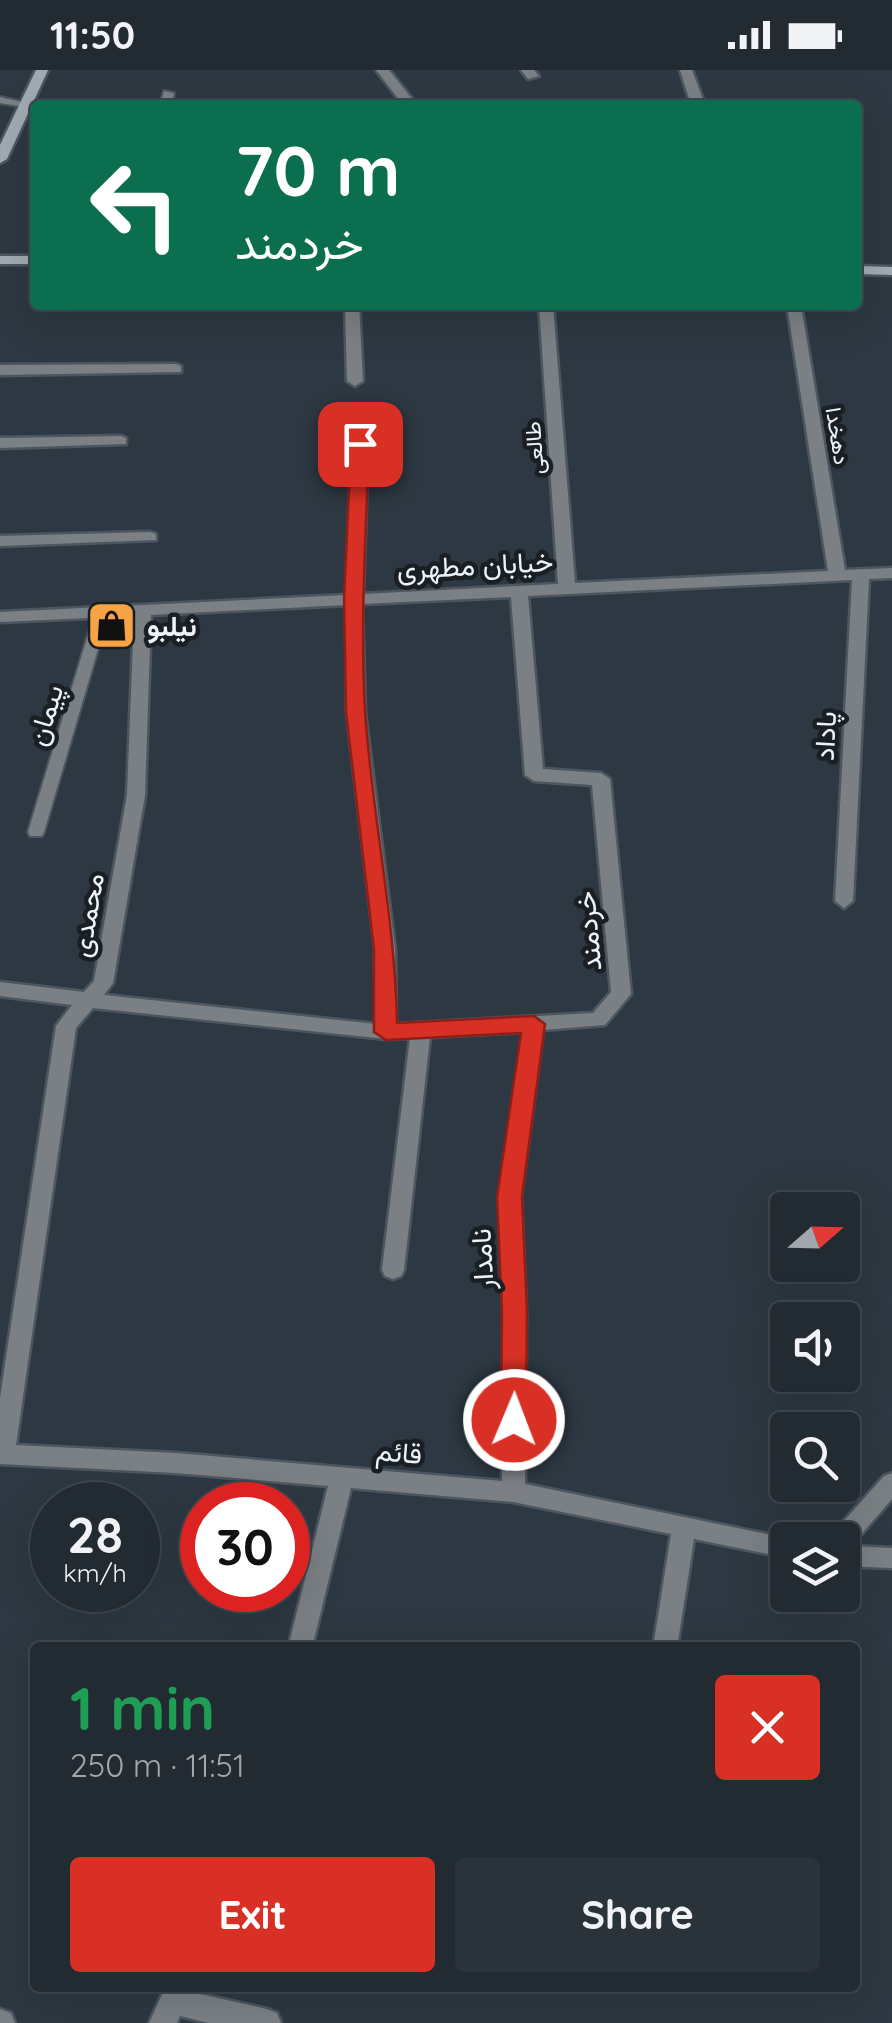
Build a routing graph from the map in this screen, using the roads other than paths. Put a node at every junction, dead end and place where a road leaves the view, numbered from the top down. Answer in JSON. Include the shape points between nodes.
{"nodes":[{"id":1,"x":42,"y":70,"type":"edge"},
{"id":2,"x":382,"y":70,"type":"edge"},
{"id":3,"x":686,"y":70,"type":"edge"},
{"id":4,"x":0,"y":100,"type":"edge"},
{"id":5,"x":406,"y":100,"type":"edge"},
{"id":6,"x":696,"y":100,"type":"edge"},
{"id":7,"x":25,"y":104,"type":"junction"},
{"id":8,"x":0,"y":159,"type":"edge"},
{"id":9,"x":0,"y":260,"type":"edge"},
{"id":10,"x":30,"y":260,"type":"edge"},
{"id":11,"x":862,"y":270,"type":"edge"},
{"id":12,"x":892,"y":271,"type":"edge"},
{"id":13,"x":352,"y":310,"type":"edge"},
{"id":14,"x":546,"y":310,"type":"edge"},
{"id":15,"x":795,"y":310,"type":"edge"},
{"id":16,"x":0,"y":370,"type":"edge"},
{"id":17,"x":176,"y":370,"type":"dead end"},
{"id":18,"x":355,"y":381,"type":"dead end"},
{"id":19,"x":120,"y":442,"type":"dead end"},
{"id":20,"x":0,"y":443,"type":"edge"},
{"id":21,"x":360,"y":444,"type":"dead end"},
{"id":22,"x":150,"y":537,"type":"dead end"},
{"id":23,"x":0,"y":541,"type":"edge"},
{"id":24,"x":892,"y":573,"type":"edge"},
{"id":25,"x":837,"y":574,"type":"junction"},
{"id":26,"x":861,"y":574,"type":"junction"},
{"id":27,"x":566,"y":588,"type":"junction"},
{"id":28,"x":519,"y":590,"type":"junction"},
{"id":29,"x":354,"y":599,"type":"junction"},
{"id":30,"x":144,"y":609,"type":"junction"},
{"id":31,"x":102,"y":612,"type":"junction"},
{"id":32,"x":0,"y":617,"type":"edge"},
{"id":33,"x":36,"y":832,"type":"dead end"},
{"id":34,"x":844,"y":900,"type":"dead end"},
{"id":35,"x":0,"y":988,"type":"edge"},
{"id":36,"x":88,"y":999,"type":"junction"},
{"id":37,"x":534,"y":1024,"type":"junction"},
{"id":38,"x":386,"y":1032,"type":"junction"},
{"id":39,"x":421,"y":1032,"type":"junction"},
{"id":40,"x":393,"y":1270,"type":"dead end"},
{"id":41,"x":2,"y":1454,"type":"edge"},
{"id":42,"x":342,"y":1477,"type":"junction"},
{"id":43,"x":892,"y":1483,"type":"edge"},
{"id":44,"x":513,"y":1492,"type":"junction"},
{"id":45,"x":857,"y":1522,"type":"edge"},
{"id":46,"x":684,"y":1527,"type":"junction"},
{"id":47,"x":770,"y":1544,"type":"edge"},
{"id":48,"x":860,"y":1557,"type":"edge"},
{"id":49,"x":892,"y":1558,"type":"edge"},
{"id":50,"x":301,"y":1642,"type":"edge"},
{"id":51,"x":666,"y":1642,"type":"edge"},
{"id":52,"x":172,"y":2004,"type":"edge"},
{"id":53,"x":267,"y":2023,"type":"edge"}],
"edges":[{"from":1,"to":7,"type":"main road"},
{"from":2,"to":5,"type":"street"},
{"from":3,"to":6,"type":"street"},
{"from":4,"to":7,"type":"lane"},
{"from":7,"to":8,"type":"main road"},
{"from":9,"to":10,"type":"main road"},
{"from":11,"to":12,"type":"main road"},
{"from":13,"to":18,"type":"street"},
{"from":14,"to":27,"type":"street","name":"طالعی"},
{"from":15,"to":25,"type":"street","name":"دهخدا"},
{"from":16,"to":17,"type":"street"},
{"from":19,"to":20,"type":"street"},
{"from":21,"to":29,"type":"street"},
{"from":22,"to":23,"type":"street"},
{"from":24,"to":26,"type":"street","name":"خیابان مطهری"},
{"from":25,"to":26,"type":"street","name":"خیابان مطهری"},
{"from":25,"to":27,"type":"street","name":"خیابان مطهری"},
{"from":26,"to":34,"type":"street","name":"پاداد"},
{"from":27,"to":28,"type":"street","name":"خیابان مطهری"},
{"from":28,"to":29,"type":"street","name":"خیابان مطهری"},
{"from":28,"to":37,"type":"street","name":"خردمند","via":[[534,774],[601,779],[621,994],[598,1020]]},
{"from":29,"to":30,"type":"street","name":"خیابان مطهری"},
{"from":29,"to":38,"type":"street","via":[[356,712],[385,949]]},
{"from":30,"to":31,"type":"street","name":"خیابان مطهری"},
{"from":30,"to":36,"type":"street","name":"محمدی","via":[[136,794],[103,983]]},
{"from":31,"to":32,"type":"street","name":"خیابان مطهری"},
{"from":31,"to":33,"type":"lane","name":"پیمان"},
{"from":35,"to":36,"type":"street","name":"خردمند"},
{"from":36,"to":38,"type":"street","name":"خردمند"},
{"from":36,"to":41,"type":"street","name":"محمدی","via":[[66,1026]]},
{"from":37,"to":39,"type":"street","name":"خردمند"},
{"from":37,"to":44,"type":"street","name":"نامدار","via":[[510,1197]]},
{"from":38,"to":39,"type":"street","name":"خردمند"},
{"from":39,"to":40,"type":"street"},
{"from":41,"to":42,"type":"street","name":"قائم"},
{"from":42,"to":44,"type":"street","name":"قائم"},
{"from":42,"to":50,"type":"street"},
{"from":43,"to":45,"type":"street"},
{"from":44,"to":46,"type":"street","name":"قائم"},
{"from":46,"to":47,"type":"street","name":"قائم"},
{"from":46,"to":51,"type":"street"},
{"from":48,"to":49,"type":"street"},
{"from":52,"to":53,"type":"street"}]}
